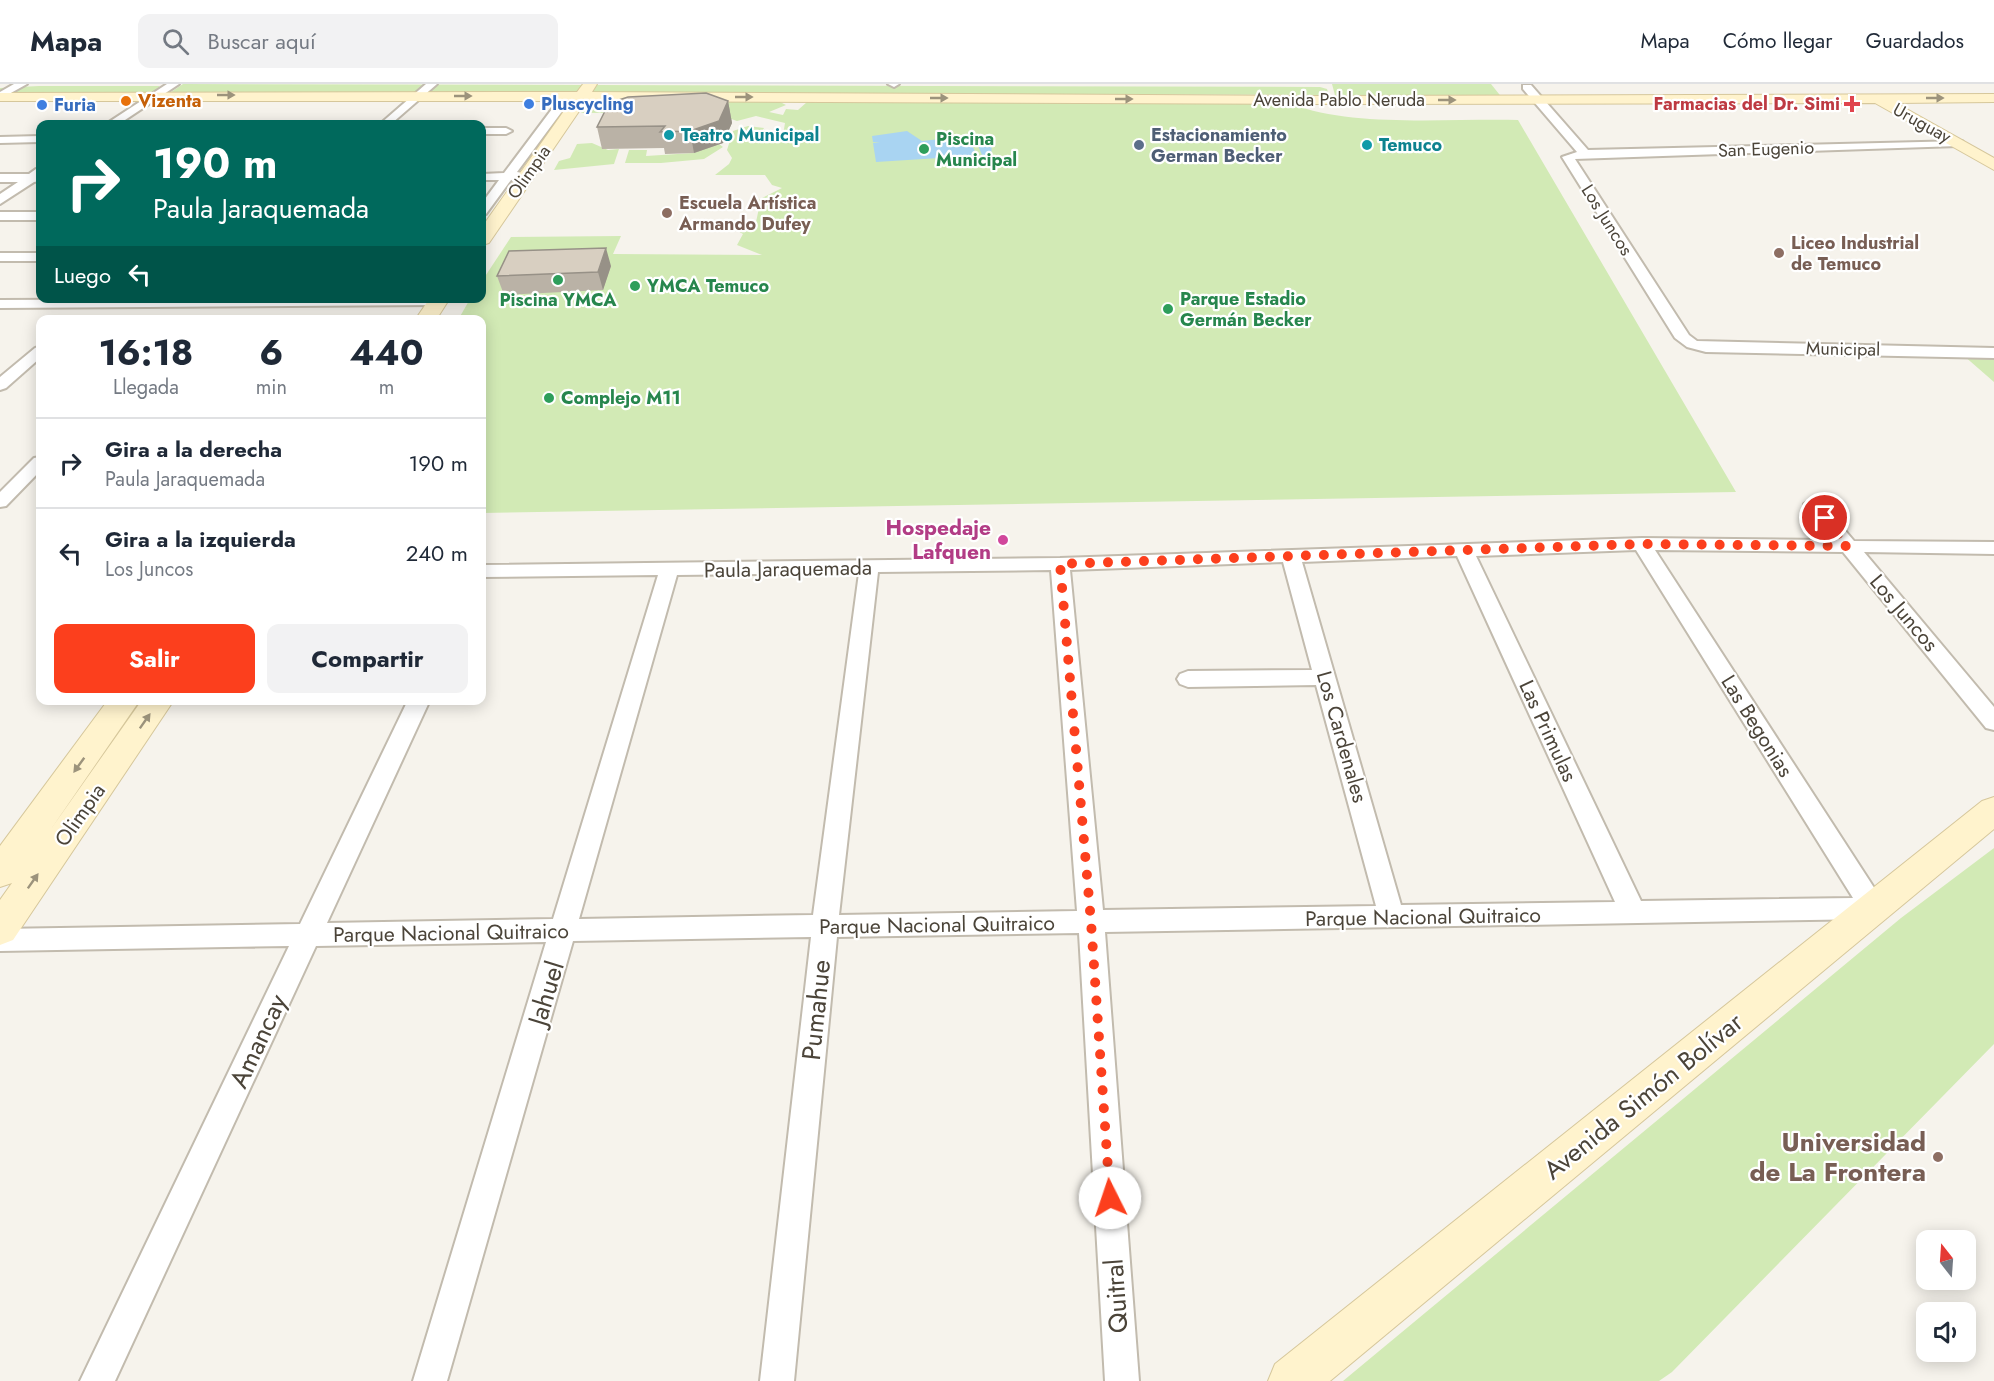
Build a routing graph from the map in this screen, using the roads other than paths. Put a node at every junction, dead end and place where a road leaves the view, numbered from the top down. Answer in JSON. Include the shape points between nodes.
{"nodes":[{"id":1,"x":22,"y":84,"type":"edge"},
{"id":2,"x":174,"y":84,"type":"edge"},
{"id":3,"x":432,"y":84,"type":"edge"},
{"id":4,"x":770,"y":84,"type":"edge"},
{"id":5,"x":894,"y":84,"type":"edge"},
{"id":6,"x":1851,"y":85,"type":"edge"},
{"id":7,"x":1994,"y":85,"type":"edge"},
{"id":8,"x":1527,"y":87,"type":"junction"},
{"id":9,"x":1064,"y":89,"type":"edge"},
{"id":10,"x":1328,"y":91,"type":"edge"},
{"id":11,"x":156,"y":95,"type":"junction"},
{"id":12,"x":582,"y":95,"type":"edge"},
{"id":13,"x":0,"y":96,"type":"edge"},
{"id":14,"x":418,"y":96,"type":"junction"},
{"id":15,"x":1877,"y":98,"type":"junction"},
{"id":16,"x":1994,"y":98,"type":"edge"},
{"id":17,"x":1541,"y":100,"type":"junction"},
{"id":18,"x":118,"y":120,"type":"edge"},
{"id":19,"x":390,"y":120,"type":"edge"},
{"id":20,"x":16,"y":130,"type":"dead end"},
{"id":21,"x":506,"y":131,"type":"dead end"},
{"id":22,"x":486,"y":133,"type":"edge"},
{"id":23,"x":0,"y":140,"type":"edge"},
{"id":24,"x":36,"y":140,"type":"edge"},
{"id":25,"x":1958,"y":143,"type":"junction"},
{"id":26,"x":1579,"y":154,"type":"junction"},
{"id":27,"x":1994,"y":165,"type":"edge"},
{"id":28,"x":36,"y":176,"type":"edge"},
{"id":29,"x":525,"y":176,"type":"junction"},
{"id":30,"x":36,"y":177,"type":"edge"},
{"id":31,"x":486,"y":177,"type":"edge"},
{"id":32,"x":507,"y":177,"type":"junction"},
{"id":33,"x":0,"y":178,"type":"edge"},
{"id":34,"x":0,"y":200,"type":"edge"},
{"id":35,"x":486,"y":206,"type":"edge"},
{"id":36,"x":0,"y":216,"type":"edge"},
{"id":37,"x":36,"y":216,"type":"edge"},
{"id":38,"x":486,"y":233,"type":"edge"},
{"id":39,"x":0,"y":257,"type":"edge"},
{"id":40,"x":36,"y":257,"type":"edge"},
{"id":41,"x":96,"y":303,"type":"joint"},
{"id":42,"x":203,"y":303,"type":"edge"},
{"id":43,"x":0,"y":304,"type":"edge"},
{"id":44,"x":429,"y":304,"type":"edge"},
{"id":45,"x":83,"y":315,"type":"edge"},
{"id":46,"x":191,"y":315,"type":"edge"},
{"id":47,"x":415,"y":315,"type":"edge"},
{"id":48,"x":1692,"y":344,"type":"joint"},
{"id":49,"x":1994,"y":352,"type":"edge"},
{"id":50,"x":36,"y":354,"type":"edge"},
{"id":51,"x":0,"y":385,"type":"edge"},
{"id":52,"x":36,"y":466,"type":"edge"},
{"id":53,"x":21,"y":481,"type":"junction"},
{"id":54,"x":36,"y":481,"type":"edge"},
{"id":55,"x":0,"y":482,"type":"edge"},
{"id":56,"x":0,"y":502,"type":"edge"},
{"id":57,"x":1813,"y":504,"type":"dead end"},
{"id":58,"x":1642,"y":544,"type":"junction"},
{"id":59,"x":1848,"y":546,"type":"junction"},
{"id":60,"x":1994,"y":548,"type":"edge"},
{"id":61,"x":1463,"y":549,"type":"junction"},
{"id":62,"x":1291,"y":556,"type":"junction"},
{"id":63,"x":1060,"y":564,"type":"junction"},
{"id":64,"x":868,"y":568,"type":"junction"},
{"id":65,"x":669,"y":570,"type":"junction"},
{"id":66,"x":486,"y":571,"type":"edge"},
{"id":67,"x":1325,"y":677,"type":"junction"},
{"id":68,"x":1188,"y":680,"type":"dead end"},
{"id":69,"x":121,"y":705,"type":"edge"},
{"id":70,"x":156,"y":705,"type":"edge"},
{"id":71,"x":417,"y":705,"type":"edge"},
{"id":72,"x":1994,"y":722,"type":"edge"},
{"id":73,"x":1994,"y":810,"type":"edge"},
{"id":74,"x":0,"y":873,"type":"edge"},
{"id":75,"x":1873,"y":908,"type":"junction"},
{"id":76,"x":1634,"y":914,"type":"junction"},
{"id":77,"x":1392,"y":918,"type":"junction"},
{"id":78,"x":1091,"y":922,"type":"junction"},
{"id":79,"x":825,"y":926,"type":"junction"},
{"id":80,"x":0,"y":929,"type":"edge"},
{"id":81,"x":565,"y":931,"type":"junction"},
{"id":82,"x":308,"y":935,"type":"junction"},
{"id":83,"x":0,"y":940,"type":"edge"},
{"id":84,"x":97,"y":1381,"type":"edge"},
{"id":85,"x":430,"y":1381,"type":"edge"},
{"id":86,"x":777,"y":1381,"type":"edge"},
{"id":87,"x":1122,"y":1381,"type":"edge"},
{"id":88,"x":1292,"y":1381,"type":"edge"}],
"edges":[{"from":1,"to":13,"type":"street"},
{"from":2,"to":11,"type":"street"},
{"from":3,"to":14,"type":"street"},
{"from":4,"to":5,"type":"street","name":"Avenida Pablo Neruda"},
{"from":5,"to":9,"type":"street","name":"Avenida Pablo Neruda"},
{"from":6,"to":7,"type":"street","name":"Avenida Pablo Neruda"},
{"from":6,"to":8,"type":"street","name":"Avenida Pablo Neruda"},
{"from":6,"to":15,"type":"street","name":"Uruguay"},
{"from":8,"to":10,"type":"street","name":"Avenida Pablo Neruda"},
{"from":8,"to":17,"type":"street","name":"Los Juncos"},
{"from":9,"to":10,"type":"street","name":"Avenida Pablo Neruda"},
{"from":12,"to":9,"type":"street","name":"Avenida Pablo Neruda","one_way":true},
{"from":10,"to":17,"type":"street","name":"Avenida Pablo Neruda","one_way":true},
{"from":11,"to":13,"type":"street","name":"Avenida Pablo Neruda"},
{"from":11,"to":14,"type":"street","name":"Avenida Pablo Neruda","one_way":true},
{"from":11,"to":18,"type":"street"},
{"from":14,"to":12,"type":"street","name":"Avenida Pablo Neruda","one_way":true},
{"from":12,"to":29,"type":"street","name":"Olimpia"},
{"from":12,"to":32,"type":"street","name":"Olimpia","via":[[560,107]]},
{"from":14,"to":19,"type":"street"},
{"from":15,"to":16,"type":"street","name":"Avenida Pablo Neruda","one_way":true},
{"from":15,"to":17,"type":"street","name":"Avenida Pablo Neruda"},
{"from":15,"to":25,"type":"street","name":"Uruguay"},
{"from":17,"to":26,"type":"street","name":"Los Juncos"},
{"from":20,"to":23,"type":"street"},
{"from":21,"to":22,"type":"street"},
{"from":23,"to":24,"type":"street"},
{"from":25,"to":26,"type":"street","name":"San Eugenio"},
{"from":25,"to":27,"type":"street","name":"Uruguay"},
{"from":26,"to":48,"type":"street","name":"Los Juncos","via":[[1568,157],[1683,338]]},
{"from":28,"to":33,"type":"street"},
{"from":29,"to":32,"type":"street"},
{"from":29,"to":38,"type":"street","name":"Olimpia"},
{"from":30,"to":34,"type":"street"},
{"from":31,"to":32,"type":"street"},
{"from":32,"to":35,"type":"street","name":"Olimpia"},
{"from":36,"to":37,"type":"street"},
{"from":39,"to":40,"type":"street"},
{"from":41,"to":43,"type":"street"},
{"from":41,"to":45,"type":"street"},
{"from":42,"to":46,"type":"street"},
{"from":44,"to":47,"type":"street"},
{"from":48,"to":49,"type":"street","name":"Municipal"},
{"from":50,"to":51,"type":"street"},
{"from":52,"to":53,"type":"street"},
{"from":53,"to":54,"type":"street"},
{"from":53,"to":55,"type":"street"},
{"from":53,"to":56,"type":"street"},
{"from":57,"to":59,"type":"street","name":"Los Juncos"},
{"from":58,"to":59,"type":"street","name":"Paula Jaraquemada"},
{"from":58,"to":61,"type":"street","name":"Paula Jaraquemada"},
{"from":58,"to":75,"type":"street","name":"Las Begonias"},
{"from":59,"to":60,"type":"street","name":"Paula Jaraquemada"},
{"from":59,"to":72,"type":"street","name":"Los Juncos"},
{"from":61,"to":62,"type":"street","name":"Paula Jaraquemada"},
{"from":61,"to":76,"type":"street","name":"Las Primulas"},
{"from":62,"to":63,"type":"street","name":"Paula Jaraquemada"},
{"from":62,"to":67,"type":"street","name":"Los Cardenales"},
{"from":63,"to":64,"type":"street","name":"Paula Jaraquemada"},
{"from":63,"to":78,"type":"street","name":"Quitral"},
{"from":64,"to":65,"type":"street","name":"Paula Jaraquemada"},
{"from":64,"to":79,"type":"street","name":"Pumahue"},
{"from":65,"to":66,"type":"street","name":"Paula Jaraquemada"},
{"from":65,"to":81,"type":"street","name":"Jahuel"},
{"from":67,"to":68,"type":"street"},
{"from":67,"to":77,"type":"street","name":"Los Cardenales"},
{"from":69,"to":74,"type":"street","name":"Olimpia","one_way":true},
{"from":80,"to":70,"type":"street","name":"Olimpia","one_way":true},
{"from":71,"to":82,"type":"street","name":"Amancay"},
{"from":73,"to":75,"type":"street","name":"Avenida Simón Bolívar"},
{"from":75,"to":76,"type":"street","name":"Parque Nacional Quitraico"},
{"from":75,"to":88,"type":"street","name":"Avenida Simón Bolívar"},
{"from":76,"to":77,"type":"street","name":"Parque Nacional Quitraico"},
{"from":77,"to":78,"type":"street","name":"Parque Nacional Quitraico"},
{"from":78,"to":79,"type":"street","name":"Parque Nacional Quitraico"},
{"from":78,"to":87,"type":"street","name":"Quitral"},
{"from":79,"to":81,"type":"street","name":"Parque Nacional Quitraico"},
{"from":79,"to":86,"type":"street","name":"Pumahue"},
{"from":81,"to":82,"type":"street","name":"Parque Nacional Quitraico"},
{"from":81,"to":85,"type":"street","name":"Jahuel"},
{"from":82,"to":83,"type":"street","name":"Parque Nacional Quitraico"},
{"from":82,"to":84,"type":"street","name":"Amancay"}]}
